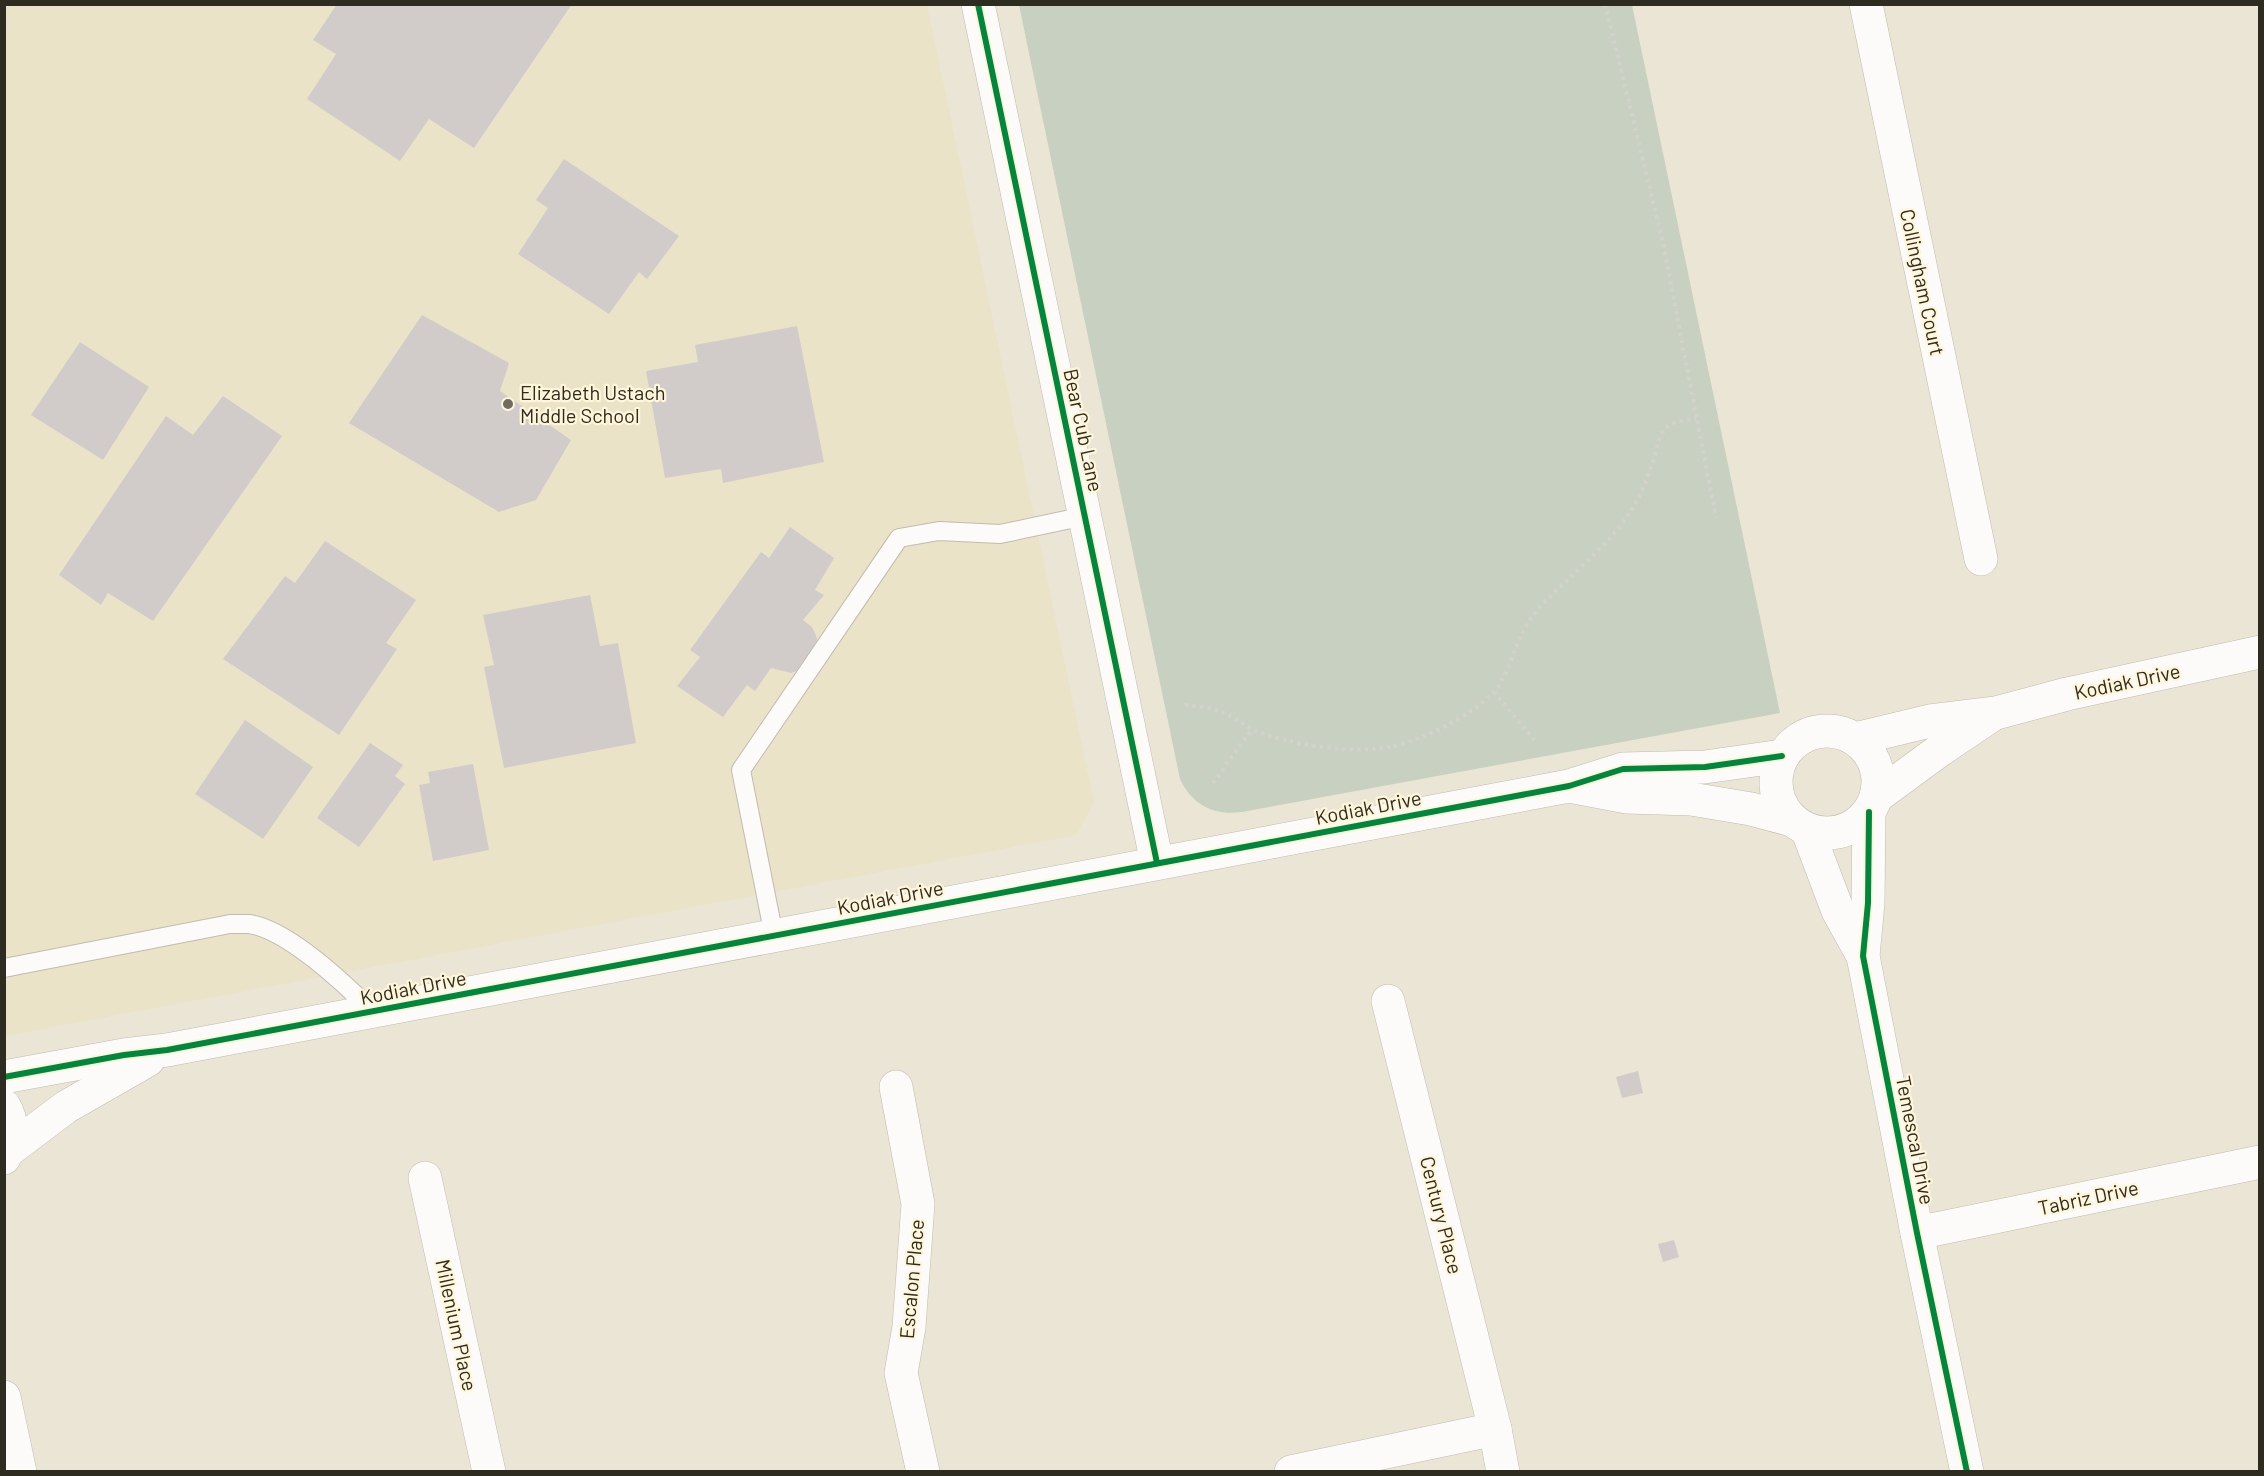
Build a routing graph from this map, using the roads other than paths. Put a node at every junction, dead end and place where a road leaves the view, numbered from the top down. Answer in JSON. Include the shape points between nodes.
{"nodes":[{"id":1,"x":978,"y":4,"type":"edge"},
{"id":2,"x":1866,"y":4,"type":"edge"},
{"id":3,"x":1085,"y":516,"type":"junction"},
{"id":4,"x":1981,"y":559,"type":"dead end"},
{"id":5,"x":2259,"y":652,"type":"edge"},
{"id":6,"x":1995,"y":713,"type":"junction"},
{"id":7,"x":1855,"y":739,"type":"junction"},
{"id":8,"x":1782,"y":756,"type":"junction"},
{"id":9,"x":1569,"y":786,"type":"junction"},
{"id":10,"x":1873,"y":805,"type":"junction"},
{"id":11,"x":1799,"y":825,"type":"junction"},
{"id":12,"x":1157,"y":863,"type":"junction"},
{"id":13,"x":774,"y":936,"type":"junction"},
{"id":14,"x":1863,"y":957,"type":"junction"},
{"id":15,"x":4,"y":968,"type":"edge"},
{"id":16,"x":1388,"y":1001,"type":"dead end"},
{"id":17,"x":372,"y":1011,"type":"junction"},
{"id":18,"x":167,"y":1050,"type":"junction"},
{"id":19,"x":4,"y":1077,"type":"edge"},
{"id":20,"x":896,"y":1087,"type":"dead end"},
{"id":21,"x":4,"y":1106,"type":"edge"},
{"id":22,"x":7,"y":1154,"type":"edge"},
{"id":23,"x":2259,"y":1162,"type":"edge"},
{"id":24,"x":425,"y":1178,"type":"dead end"},
{"id":25,"x":1917,"y":1233,"type":"junction"},
{"id":26,"x":4,"y":1397,"type":"edge"},
{"id":27,"x":1495,"y":1429,"type":"junction"},
{"id":28,"x":20,"y":1472,"type":"edge"},
{"id":29,"x":489,"y":1472,"type":"edge"},
{"id":30,"x":922,"y":1472,"type":"edge"},
{"id":31,"x":1291,"y":1472,"type":"edge"},
{"id":32,"x":1503,"y":1472,"type":"edge"},
{"id":33,"x":1967,"y":1472,"type":"edge"}],
"edges":[{"from":1,"to":3,"type":"street","name":"Bear Cub Lane"},
{"from":2,"to":4,"type":"street","name":"Collingham Court"},
{"from":3,"to":12,"type":"street","name":"Bear Cub Lane"},
{"from":3,"to":13,"type":"lane","via":[[1000,534],[939,531],[899,538],[741,770]]},
{"from":5,"to":6,"type":"street","name":"Kodiak Drive"},
{"from":6,"to":7,"type":"street","name":"Kodiak Drive","via":[[1930,721]]},
{"from":6,"to":10,"type":"street","name":"Kodiak Drive","via":[[1940,750]]},
{"from":7,"to":8,"type":"street","via":[[1823,730],[1807,734]]},
{"from":7,"to":10,"type":"street","via":[[1875,764],[1878,780]]},
{"from":8,"to":9,"type":"street","name":"Kodiak Drive","via":[[1706,767],[1623,770]]},
{"from":8,"to":11,"type":"street","via":[[1776,790],[1781,806]]},
{"from":9,"to":11,"type":"street","name":"Kodiak Drive","via":[[1627,797],[1691,799],[1751,809]]},
{"from":9,"to":12,"type":"street","name":"Kodiak Drive"},
{"from":10,"to":11,"type":"street","via":[[1856,824],[1840,831],[1823,833]]},
{"from":10,"to":14,"type":"street","name":"Temescal Drive"},
{"from":11,"to":14,"type":"street","name":"Temescal Drive"},
{"from":12,"to":13,"type":"street","name":"Kodiak Drive"},
{"from":13,"to":17,"type":"street","name":"Kodiak Drive"},
{"from":14,"to":25,"type":"street","name":"Temescal Drive"},
{"from":15,"to":17,"type":"lane","via":[[230,924],[250,924],[272,932],[318,962]]},
{"from":16,"to":27,"type":"street","name":"Century Place"},
{"from":17,"to":18,"type":"street","name":"Kodiak Drive"},
{"from":18,"to":19,"type":"street","name":"Kodiak Drive"},
{"from":18,"to":22,"type":"street","name":"Kodiak Drive","via":[[66,1107]]},
{"from":20,"to":30,"type":"street","name":"Escalon Place","via":[[918,1204],[909,1327],[901,1373]]},
{"from":21,"to":22,"type":"street","via":[[11,1130]]},
{"from":23,"to":25,"type":"street","name":"Tabriz Drive"},
{"from":24,"to":29,"type":"street","name":"Millenium Place"},
{"from":25,"to":33,"type":"street","name":"Temescal Drive"},
{"from":26,"to":28,"type":"street"},
{"from":27,"to":31,"type":"street"},
{"from":27,"to":32,"type":"street","name":"Century Place"}]}
